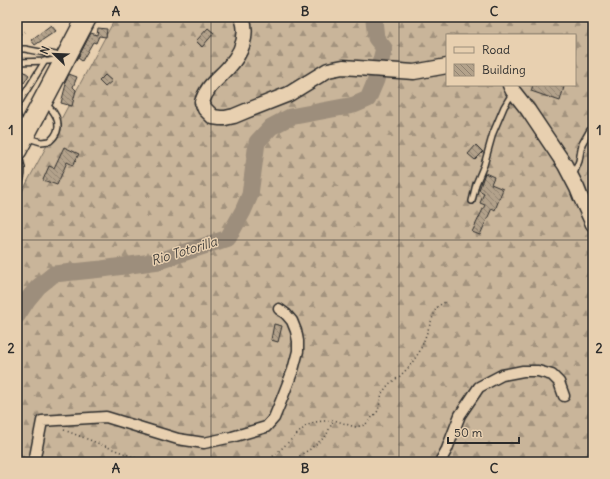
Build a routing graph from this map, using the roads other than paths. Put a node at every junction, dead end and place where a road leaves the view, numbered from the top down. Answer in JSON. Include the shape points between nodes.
{"nodes":[{"id":1,"x":108,"y":17,"type":"edge"},
{"id":2,"x":242,"y":17,"type":"edge"},
{"id":3,"x":87,"y":19,"type":"edge"},
{"id":4,"x":17,"y":49,"type":"edge"},
{"id":5,"x":66,"y":57,"type":"junction"},
{"id":6,"x":45,"y":61,"type":"junction"},
{"id":7,"x":17,"y":62,"type":"edge"},
{"id":8,"x":446,"y":66,"type":"edge"},
{"id":9,"x":511,"y":88,"type":"edge"},
{"id":10,"x":42,"y":102,"type":"junction"},
{"id":11,"x":17,"y":106,"type":"edge"},
{"id":12,"x":17,"y":114,"type":"edge"},
{"id":13,"x":593,"y":127,"type":"edge"},
{"id":14,"x":20,"y":143,"type":"edge"},
{"id":15,"x":17,"y":155,"type":"edge"},
{"id":16,"x":572,"y":179,"type":"junction"},
{"id":17,"x":17,"y":189,"type":"edge"},
{"id":18,"x":472,"y":201,"type":"dead end"},
{"id":19,"x":593,"y":224,"type":"edge"},
{"id":20,"x":279,"y":310,"type":"dead end"},
{"id":21,"x":564,"y":396,"type":"dead end"},
{"id":22,"x":34,"y":462,"type":"edge"},
{"id":23,"x":440,"y":462,"type":"edge"}],
"edges":[{"from":1,"to":3,"type":"lane"},
{"from":2,"to":8,"type":"street","via":[[245,34],[236,59],[204,94],[202,102],[213,117],[234,116],[289,94],[328,70],[343,67],[414,72]]},
{"from":3,"to":5,"type":"highway"},
{"from":4,"to":5,"type":"lane"},
{"from":5,"to":6,"type":"lane"},
{"from":5,"to":10,"type":"highway"},
{"from":6,"to":7,"type":"lane"},
{"from":6,"to":11,"type":"lane"},
{"from":9,"to":16,"type":"street","via":[[552,144]]},
{"from":9,"to":18,"type":"lane","via":[[493,133]]},
{"from":10,"to":14,"type":"highway"},
{"from":10,"to":14,"type":"lane","via":[[52,109],[57,118],[58,133],[50,141],[32,140]]},
{"from":12,"to":14,"type":"lane"},
{"from":13,"to":16,"type":"lane","via":[[582,144]]},
{"from":15,"to":17,"type":"lane","via":[[22,164],[21,181]]},
{"from":16,"to":19,"type":"street"},
{"from":20,"to":22,"type":"street","via":[[292,321],[298,351],[274,418],[266,427],[204,443],[106,417],[42,421]]},
{"from":21,"to":23,"type":"street","via":[[559,382],[552,375],[538,371],[502,375],[479,387],[460,415]]}]}
